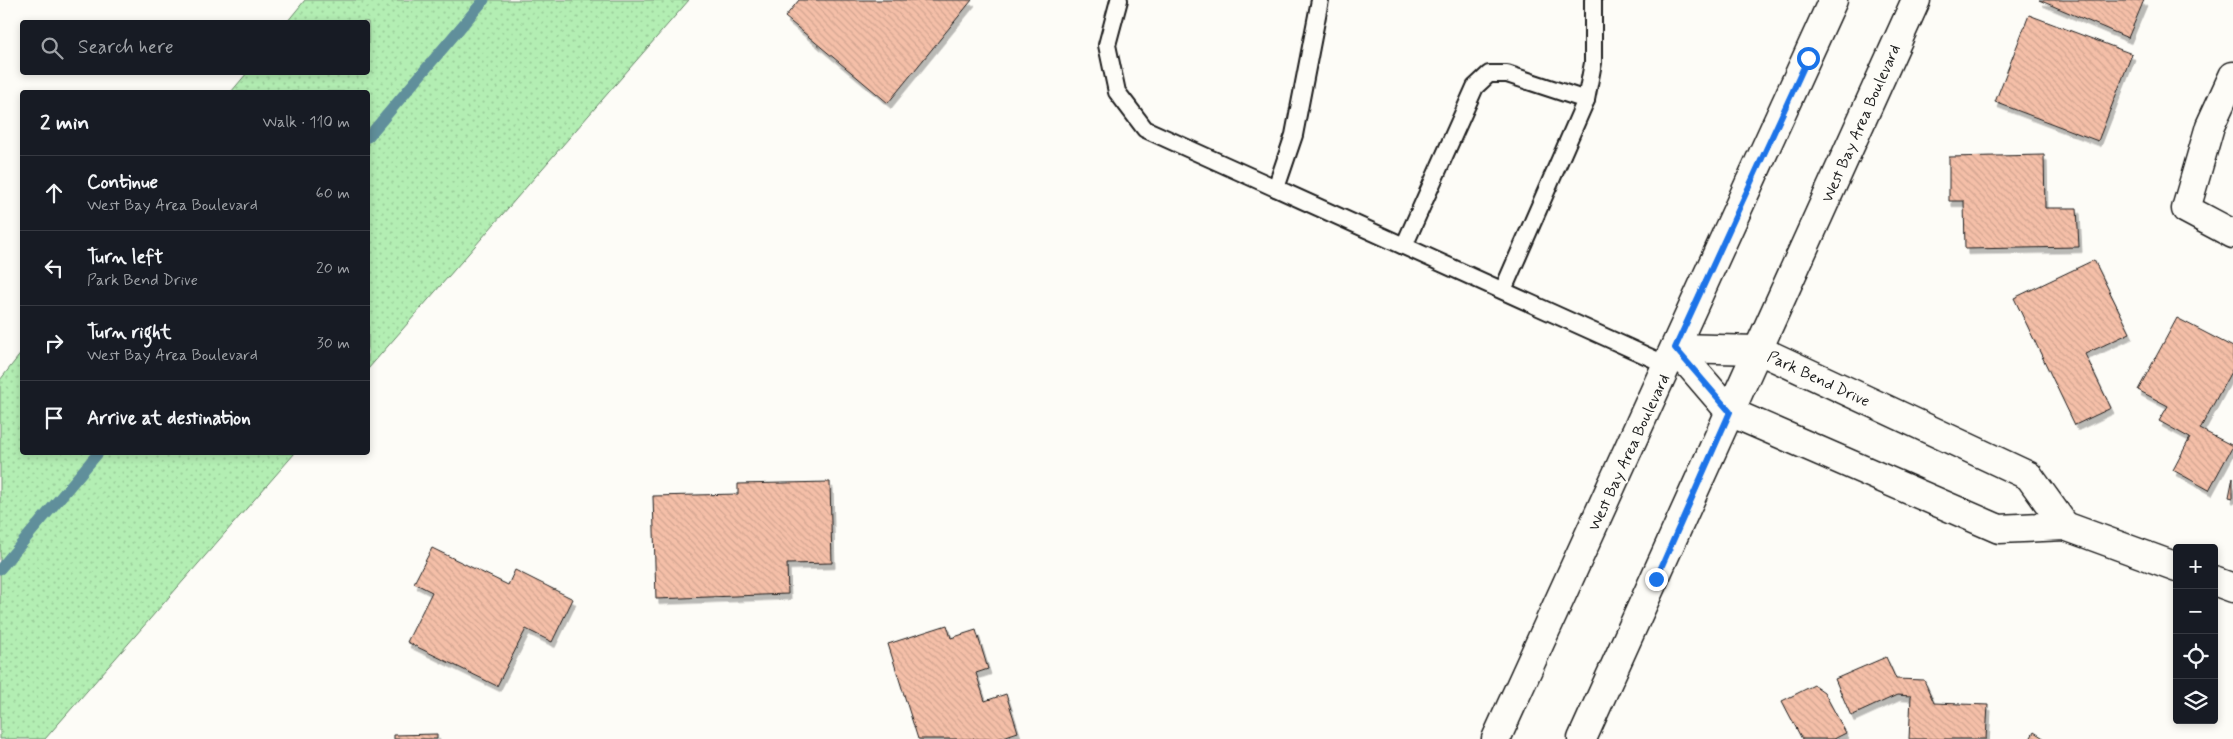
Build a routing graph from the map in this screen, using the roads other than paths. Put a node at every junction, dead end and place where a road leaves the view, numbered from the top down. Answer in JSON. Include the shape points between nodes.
{"nodes":[{"id":1,"x":1119,"y":0,"type":"edge"},
{"id":2,"x":1320,"y":0,"type":"edge"},
{"id":3,"x":1593,"y":0,"type":"edge"},
{"id":4,"x":1833,"y":0,"type":"edge"},
{"id":5,"x":1916,"y":0,"type":"edge"},
{"id":6,"x":2233,"y":76,"type":"edge"},
{"id":7,"x":1586,"y":100,"type":"junction"},
{"id":8,"x":1276,"y":188,"type":"junction"},
{"id":9,"x":2233,"y":234,"type":"edge"},
{"id":10,"x":1404,"y":246,"type":"junction"},
{"id":11,"x":1503,"y":290,"type":"junction"},
{"id":12,"x":1759,"y":350,"type":"junction"},
{"id":13,"x":1671,"y":356,"type":"junction"},
{"id":14,"x":1730,"y":412,"type":"junction"},
{"id":15,"x":2065,"y":526,"type":"junction"},
{"id":16,"x":2173,"y":566,"type":"edge"},
{"id":17,"x":2218,"y":582,"type":"edge"},
{"id":18,"x":2233,"y":588,"type":"edge"},
{"id":19,"x":1496,"y":739,"type":"edge"},
{"id":20,"x":1582,"y":739,"type":"edge"}],
"edges":[{"from":1,"to":8,"type":"lane","via":[[1107,45],[1117,92],[1145,129]]},
{"from":2,"to":8,"type":"lane","via":[[1294,135]]},
{"from":3,"to":7,"type":"lane","via":[[1593,64]]},
{"from":4,"to":13,"type":"main road","name":"West Bay Area Boulevard"},
{"from":5,"to":12,"type":"main road","name":"West Bay Area Boulevard"},
{"from":6,"to":9,"type":"main road","via":[[2210,126],[2186,209]]},
{"from":7,"to":10,"type":"lane","via":[[1507,74],[1489,74],[1474,87]]},
{"from":7,"to":11,"type":"lane"},
{"from":8,"to":10,"type":"lane"},
{"from":10,"to":11,"type":"lane"},
{"from":11,"to":13,"type":"lane"},
{"from":12,"to":13,"type":"main road","name":"Park Bend Drive"},
{"from":12,"to":14,"type":"main road","name":"West Bay Area Boulevard"},
{"from":12,"to":15,"type":"main road","name":"Park Bend Drive","via":[[2029,476]]},
{"from":13,"to":14,"type":"main road"},
{"from":13,"to":19,"type":"main road","name":"West Bay Area Boulevard"},
{"from":14,"to":15,"type":"main road","via":[[1999,529]]},
{"from":14,"to":20,"type":"main road","name":"West Bay Area Boulevard"},
{"from":15,"to":16,"type":"main road"},
{"from":17,"to":18,"type":"main road"}]}
